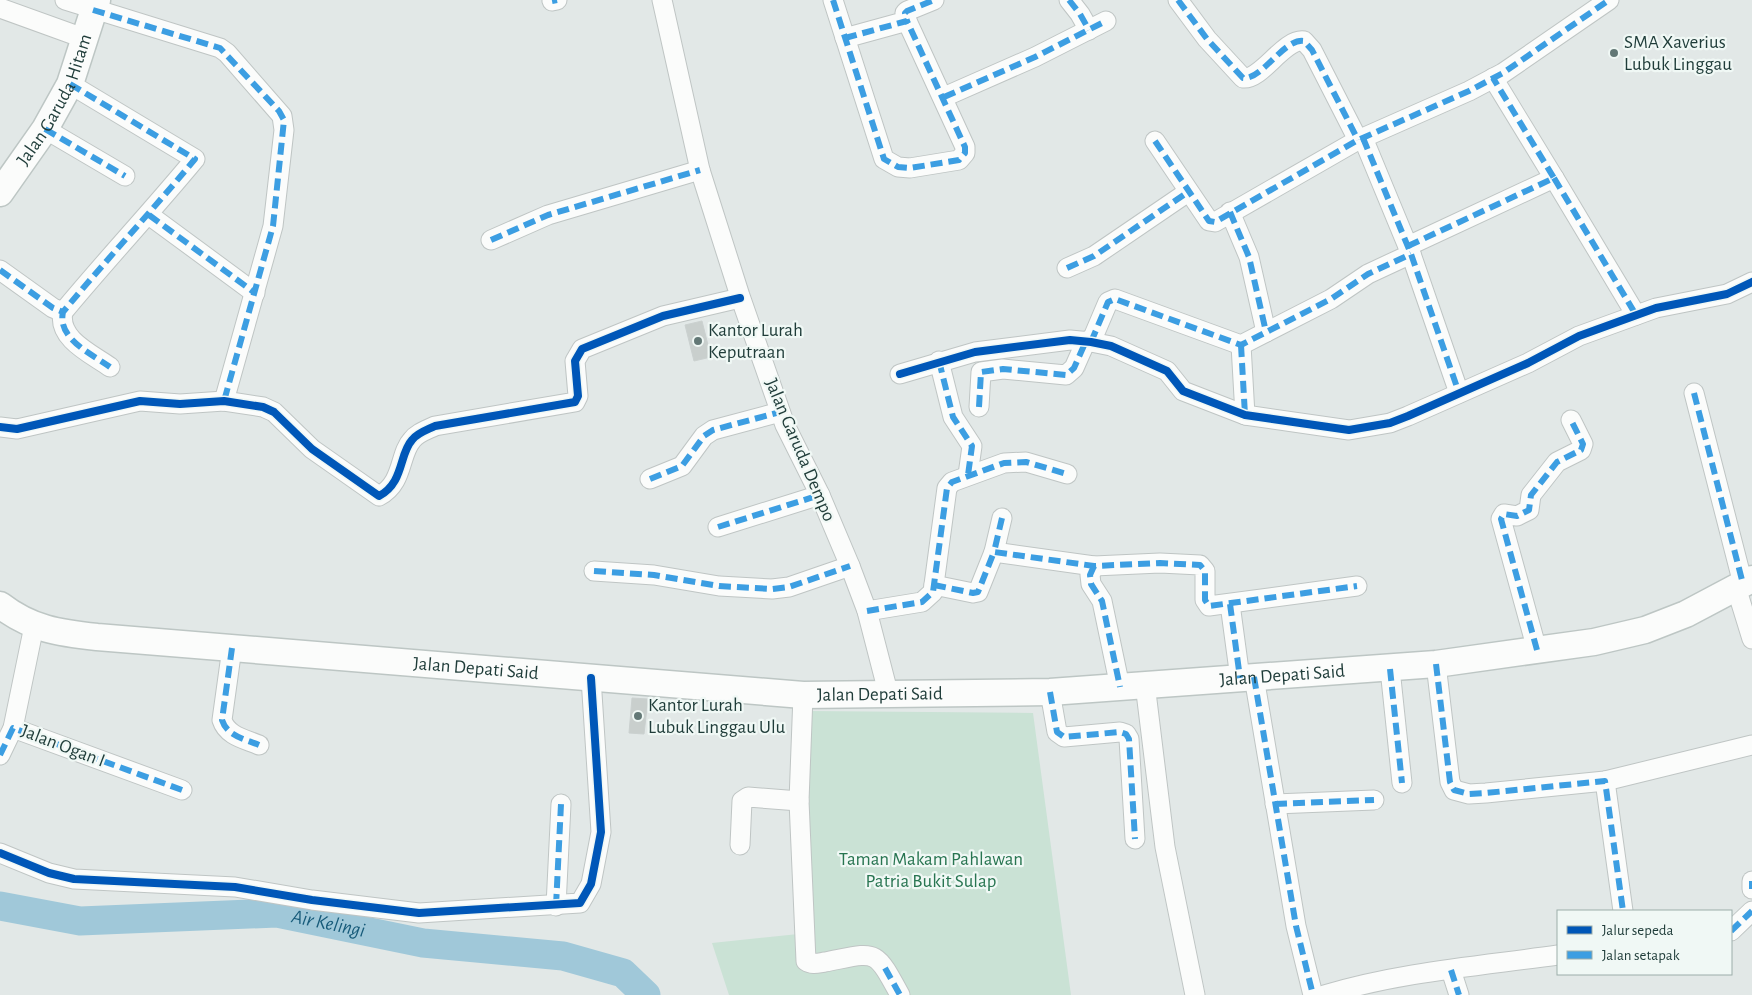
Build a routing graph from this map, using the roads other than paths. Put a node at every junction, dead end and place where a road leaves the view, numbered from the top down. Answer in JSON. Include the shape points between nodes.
{"nodes":[{"id":1,"x":66,"y":0,"type":"edge"},
{"id":2,"x":662,"y":0,"type":"edge"},
{"id":3,"x":832,"y":0,"type":"edge"},
{"id":4,"x":1069,"y":0,"type":"edge"},
{"id":5,"x":1178,"y":0,"type":"edge"},
{"id":6,"x":1609,"y":0,"type":"edge"},
{"id":7,"x":930,"y":1,"type":"edge"},
{"id":8,"x":95,"y":5,"type":"edge"},
{"id":9,"x":0,"y":8,"type":"edge"},
{"id":10,"x":907,"y":21,"type":"junction"},
{"id":11,"x":1106,"y":21,"type":"dead end"},
{"id":12,"x":1089,"y":30,"type":"junction"},
{"id":13,"x":845,"y":38,"type":"junction"},
{"id":14,"x":86,"y":39,"type":"junction"},
{"id":15,"x":1493,"y":78,"type":"junction"},
{"id":16,"x":70,"y":84,"type":"junction"},
{"id":17,"x":944,"y":98,"type":"junction"},
{"id":18,"x":45,"y":129,"type":"junction"},
{"id":19,"x":1361,"y":139,"type":"junction"},
{"id":20,"x":1155,"y":141,"type":"dead end"},
{"id":21,"x":700,"y":170,"type":"junction"},
{"id":22,"x":125,"y":176,"type":"dead end"},
{"id":23,"x":4,"y":177,"type":"edge"},
{"id":24,"x":1554,"y":178,"type":"junction"},
{"id":25,"x":1188,"y":192,"type":"junction"},
{"id":26,"x":1230,"y":212,"type":"junction"},
{"id":27,"x":149,"y":215,"type":"junction"},
{"id":28,"x":491,"y":240,"type":"dead end"},
{"id":29,"x":1410,"y":250,"type":"junction"},
{"id":30,"x":1067,"y":268,"type":"dead end"},
{"id":31,"x":0,"y":270,"type":"edge"},
{"id":32,"x":1752,"y":282,"type":"edge"},
{"id":33,"x":255,"y":293,"type":"junction"},
{"id":34,"x":740,"y":298,"type":"junction"},
{"id":35,"x":63,"y":312,"type":"junction"},
{"id":36,"x":1636,"y":315,"type":"junction"},
{"id":37,"x":1266,"y":332,"type":"junction"},
{"id":38,"x":1088,"y":341,"type":"junction"},
{"id":39,"x":1241,"y":346,"type":"junction"},
{"id":40,"x":975,"y":352,"type":"junction"},
{"id":41,"x":939,"y":361,"type":"junction"},
{"id":42,"x":110,"y":367,"type":"dead end"},
{"id":43,"x":981,"y":372,"type":"junction"},
{"id":44,"x":900,"y":374,"type":"dead end"},
{"id":45,"x":1459,"y":393,"type":"junction"},
{"id":46,"x":1694,"y":393,"type":"dead end"},
{"id":47,"x":224,"y":401,"type":"junction"},
{"id":48,"x":979,"y":407,"type":"dead end"},
{"id":49,"x":780,"y":412,"type":"junction"},
{"id":50,"x":1245,"y":414,"type":"junction"},
{"id":51,"x":1571,"y":420,"type":"dead end"},
{"id":52,"x":0,"y":427,"type":"edge"},
{"id":53,"x":1067,"y":474,"type":"dead end"},
{"id":54,"x":968,"y":475,"type":"junction"},
{"id":55,"x":650,"y":479,"type":"dead end"},
{"id":56,"x":820,"y":495,"type":"junction"},
{"id":57,"x":1002,"y":518,"type":"dead end"},
{"id":58,"x":718,"y":527,"type":"dead end"},
{"id":59,"x":994,"y":552,"type":"junction"},
{"id":60,"x":850,"y":566,"type":"junction"},
{"id":61,"x":1094,"y":566,"type":"junction"},
{"id":62,"x":594,"y":571,"type":"dead end"},
{"id":63,"x":1744,"y":583,"type":"edge"},
{"id":64,"x":934,"y":585,"type":"junction"},
{"id":65,"x":1357,"y":586,"type":"dead end"},
{"id":66,"x":1230,"y":604,"type":"junction"},
{"id":67,"x":0,"y":605,"type":"edge"},
{"id":68,"x":867,"y":611,"type":"junction"},
{"id":69,"x":34,"y":626,"type":"junction"},
{"id":70,"x":1752,"y":639,"type":"edge"},
{"id":71,"x":232,"y":648,"type":"junction"},
{"id":72,"x":1537,"y":650,"type":"junction"},
{"id":73,"x":1436,"y":664,"type":"junction"},
{"id":74,"x":1390,"y":669,"type":"junction"},
{"id":75,"x":591,"y":678,"type":"junction"},
{"id":76,"x":1247,"y":678,"type":"junction"},
{"id":77,"x":1145,"y":684,"type":"junction"},
{"id":78,"x":1120,"y":687,"type":"junction"},
{"id":79,"x":1050,"y":692,"type":"junction"},
{"id":80,"x":803,"y":695,"type":"junction"},
{"id":81,"x":889,"y":696,"type":"junction"},
{"id":82,"x":13,"y":728,"type":"junction"},
{"id":83,"x":259,"y":745,"type":"dead end"},
{"id":84,"x":1752,"y":745,"type":"edge"},
{"id":85,"x":0,"y":755,"type":"edge"},
{"id":86,"x":1605,"y":781,"type":"junction"},
{"id":87,"x":1402,"y":783,"type":"dead end"},
{"id":88,"x":182,"y":790,"type":"dead end"},
{"id":89,"x":1374,"y":800,"type":"dead end"},
{"id":90,"x":799,"y":801,"type":"junction"},
{"id":91,"x":561,"y":804,"type":"dead end"},
{"id":92,"x":1275,"y":804,"type":"junction"},
{"id":93,"x":1135,"y":839,"type":"dead end"},
{"id":94,"x":740,"y":845,"type":"dead end"},
{"id":95,"x":0,"y":853,"type":"edge"},
{"id":96,"x":1752,"y":881,"type":"edge"},
{"id":97,"x":1752,"y":889,"type":"edge"},
{"id":98,"x":556,"y":906,"type":"junction"},
{"id":99,"x":1623,"y":910,"type":"edge"},
{"id":100,"x":1752,"y":911,"type":"edge"},
{"id":101,"x":1732,"y":930,"type":"edge"},
{"id":102,"x":1557,"y":955,"type":"edge"},
{"id":103,"x":1451,"y":970,"type":"junction"},
{"id":104,"x":900,"y":995,"type":"edge"},
{"id":105,"x":1194,"y":995,"type":"edge"},
{"id":106,"x":1312,"y":995,"type":"edge"},
{"id":107,"x":1324,"y":995,"type":"edge"},
{"id":108,"x":1459,"y":995,"type":"edge"}],
"edges":[{"from":1,"to":8,"type":"street"},
{"from":2,"to":21,"type":"street","name":"Jalan Garuda Dempo"},
{"from":3,"to":13,"type":"street"},
{"from":4,"to":12,"type":"street"},
{"from":5,"to":19,"type":"street","via":[[1206,38],[1246,79],[1289,46],[1299,40],[1304,41]]},
{"from":6,"to":15,"type":"street"},
{"from":7,"to":10,"type":"street","via":[[907,11]]},
{"from":8,"to":14,"type":"main road","name":"Jalan Garuda Hitam"},
{"from":8,"to":33,"type":"street","via":[[220,48],[282,116],[284,130],[276,205]]},
{"from":9,"to":14,"type":"street"},
{"from":10,"to":13,"type":"street"},
{"from":10,"to":17,"type":"street"},
{"from":11,"to":12,"type":"street"},
{"from":12,"to":17,"type":"street"},
{"from":13,"to":17,"type":"street","via":[[884,159],[890,164],[910,168],[959,160],[965,147]]},
{"from":14,"to":16,"type":"main road","name":"Jalan Garuda Hitam"},
{"from":15,"to":19,"type":"street"},
{"from":15,"to":24,"type":"street"},
{"from":16,"to":18,"type":"main road","name":"Jalan Garuda Hitam"},
{"from":16,"to":27,"type":"street","via":[[195,159]]},
{"from":18,"to":22,"type":"street"},
{"from":18,"to":23,"type":"main road","name":"Jalan Garuda Hitam"},
{"from":19,"to":26,"type":"street"},
{"from":19,"to":29,"type":"street"},
{"from":20,"to":25,"type":"street"},
{"from":21,"to":28,"type":"street","via":[[548,215]]},
{"from":21,"to":34,"type":"street","name":"Jalan Garuda Dempo"},
{"from":24,"to":29,"type":"street"},
{"from":24,"to":36,"type":"street"},
{"from":25,"to":26,"type":"street","via":[[1210,222]]},
{"from":25,"to":30,"type":"street","via":[[1102,251]]},
{"from":26,"to":37,"type":"street","via":[[1249,257]]},
{"from":27,"to":33,"type":"street"},
{"from":27,"to":35,"type":"street","via":[[119,245]]},
{"from":29,"to":37,"type":"street","via":[[1331,299]]},
{"from":29,"to":45,"type":"street"},
{"from":31,"to":35,"type":"street"},
{"from":32,"to":36,"type":"street","via":[[1726,294]]},
{"from":33,"to":47,"type":"street"},
{"from":34,"to":47,"type":"street","via":[[662,316],[582,349],[575,361],[578,396],[575,402],[435,426],[416,436],[410,441],[391,486],[379,496],[312,449],[274,412]]},
{"from":34,"to":49,"type":"street","name":"Jalan Garuda Dempo"},
{"from":35,"to":42,"type":"street","via":[[67,336]]},
{"from":36,"to":45,"type":"street","via":[[1579,336],[1528,363]]},
{"from":37,"to":39,"type":"street"},
{"from":38,"to":39,"type":"street","via":[[1108,302],[1116,299]]},
{"from":38,"to":40,"type":"street","via":[[1070,340]]},
{"from":38,"to":43,"type":"street","via":[[1074,368],[1066,376],[1002,369]]},
{"from":38,"to":50,"type":"street","via":[[1111,346],[1168,371],[1183,391]]},
{"from":39,"to":50,"type":"street"},
{"from":40,"to":41,"type":"street"},
{"from":40,"to":43,"type":"street"},
{"from":41,"to":44,"type":"street"},
{"from":41,"to":54,"type":"street","via":[[953,417],[972,446]]},
{"from":43,"to":48,"type":"street"},
{"from":45,"to":50,"type":"street","via":[[1390,423],[1349,430]]},
{"from":46,"to":63,"type":"street"},
{"from":47,"to":52,"type":"street","via":[[180,404],[140,401],[17,429]]},
{"from":49,"to":55,"type":"street","via":[[713,430],[704,436],[682,466]]},
{"from":49,"to":56,"type":"street","name":"Jalan Garuda Dempo"},
{"from":51,"to":72,"type":"street","via":[[1583,444],[1581,450],[1557,462],[1531,495],[1529,510],[1517,516],[1504,514],[1501,519]]},
{"from":53,"to":54,"type":"street","via":[[1026,462],[1004,463]]},
{"from":54,"to":64,"type":"street","via":[[946,488]]},
{"from":56,"to":58,"type":"street"},
{"from":56,"to":60,"type":"street","name":"Jalan Garuda Dempo"},
{"from":57,"to":59,"type":"street"},
{"from":59,"to":61,"type":"street"},
{"from":59,"to":64,"type":"street","via":[[978,592]]},
{"from":60,"to":62,"type":"street","via":[[789,587],[772,589]]},
{"from":60,"to":68,"type":"street","name":"Jalan Garuda Dempo"},
{"from":61,"to":66,"type":"street","via":[[1160,563],[1200,566],[1205,571],[1207,604]]},
{"from":61,"to":78,"type":"street","via":[[1091,584],[1102,601]]},
{"from":63,"to":70,"type":"street"},
{"from":63,"to":72,"type":"main road","name":"Jalan Depati Said","via":[[1686,614],[1645,630],[1594,642]]},
{"from":64,"to":68,"type":"street","via":[[934,592],[922,602]]},
{"from":65,"to":66,"type":"street"},
{"from":66,"to":76,"type":"street"},
{"from":67,"to":69,"type":"main road","name":"Jalan Depati Said"},
{"from":68,"to":81,"type":"street","name":"Jalan Garuda Dempo"},
{"from":69,"to":71,"type":"main road","name":"Jalan Depati Said","via":[[97,637]]},
{"from":69,"to":82,"type":"street","name":"Jalan Ogan I"},
{"from":71,"to":75,"type":"main road","name":"Jalan Depati Said"},
{"from":71,"to":83,"type":"street","via":[[222,720],[225,729],[232,734]]},
{"from":72,"to":73,"type":"main road","name":"Jalan Depati Said"},
{"from":73,"to":74,"type":"main road","name":"Jalan Depati Said"},
{"from":73,"to":86,"type":"street","via":[[1450,782],[1454,790],[1469,794],[1486,793]]},
{"from":74,"to":76,"type":"main road","name":"Jalan Depati Said"},
{"from":74,"to":87,"type":"street"},
{"from":75,"to":80,"type":"main road","name":"Jalan Depati Said"},
{"from":75,"to":98,"type":"street","via":[[601,832],[587,894],[580,903]]},
{"from":76,"to":77,"type":"main road","name":"Jalan Depati Said"},
{"from":76,"to":92,"type":"street"},
{"from":77,"to":78,"type":"main road","name":"Jalan Depati Said"},
{"from":77,"to":105,"type":"street","via":[[1165,847]]},
{"from":78,"to":79,"type":"main road","name":"Jalan Depati Said"},
{"from":79,"to":81,"type":"main road","name":"Jalan Depati Said"},
{"from":79,"to":93,"type":"street","via":[[1060,736],[1120,732],[1129,739]]},
{"from":80,"to":81,"type":"main road","name":"Jalan Depati Said"},
{"from":80,"to":90,"type":"street"},
{"from":82,"to":85,"type":"street"},
{"from":82,"to":88,"type":"street","name":"Jalan Ogan I"},
{"from":84,"to":86,"type":"street"},
{"from":86,"to":99,"type":"street"},
{"from":89,"to":92,"type":"street"},
{"from":90,"to":94,"type":"street","via":[[748,797],[742,800]]},
{"from":90,"to":104,"type":"street","via":[[806,962],[866,954],[879,960]]},
{"from":91,"to":98,"type":"street"},
{"from":92,"to":106,"type":"street","via":[[1296,926]]},
{"from":95,"to":98,"type":"street","via":[[49,873],[74,879],[235,887],[312,900],[419,912]]},
{"from":96,"to":97,"type":"street"},
{"from":100,"to":101,"type":"street"},
{"from":102,"to":103,"type":"street"},
{"from":103,"to":107,"type":"street","via":[[1361,984]]},
{"from":103,"to":108,"type":"street"}]}
